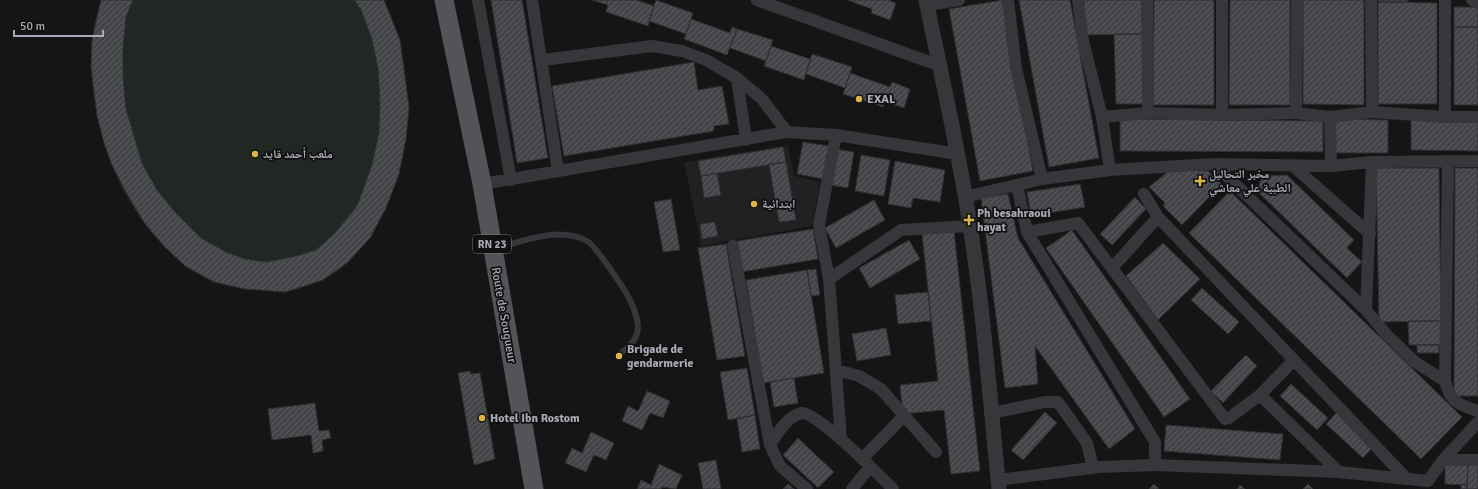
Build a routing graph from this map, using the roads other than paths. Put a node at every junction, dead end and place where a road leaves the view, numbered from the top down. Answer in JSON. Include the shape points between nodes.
{"nodes":[{"id":1,"x":444,"y":0,"type":"edge"},
{"id":2,"x":478,"y":0,"type":"edge"},
{"id":3,"x":532,"y":0,"type":"edge"},
{"id":4,"x":757,"y":0,"type":"edge"},
{"id":5,"x":959,"y":0,"type":"edge"},
{"id":6,"x":1008,"y":0,"type":"edge"},
{"id":7,"x":1078,"y":0,"type":"edge"},
{"id":8,"x":1147,"y":0,"type":"edge"},
{"id":9,"x":1222,"y":0,"type":"edge"},
{"id":10,"x":1297,"y":0,"type":"edge"},
{"id":11,"x":1370,"y":0,"type":"edge"},
{"id":12,"x":1446,"y":0,"type":"edge"},
{"id":13,"x":1472,"y":0,"type":"edge"},
{"id":14,"x":927,"y":2,"type":"edge"},
{"id":15,"x":1478,"y":2,"type":"edge"},
{"id":16,"x":543,"y":60,"type":"junction"},
{"id":17,"x":938,"y":65,"type":"junction"},
{"id":18,"x":737,"y":78,"type":"junction"},
{"id":19,"x":1372,"y":112,"type":"junction"},
{"id":20,"x":1148,"y":113,"type":"junction"},
{"id":21,"x":1296,"y":113,"type":"junction"},
{"id":22,"x":1222,"y":115,"type":"junction"},
{"id":23,"x":1478,"y":116,"type":"edge"},
{"id":24,"x":1102,"y":117,"type":"junction"},
{"id":25,"x":1330,"y":117,"type":"junction"},
{"id":26,"x":1445,"y":117,"type":"junction"},
{"id":27,"x":787,"y":132,"type":"junction"},
{"id":28,"x":836,"y":135,"type":"junction"},
{"id":29,"x":746,"y":140,"type":"junction"},
{"id":30,"x":958,"y":154,"type":"junction"},
{"id":31,"x":1478,"y":161,"type":"edge"},
{"id":32,"x":1372,"y":162,"type":"junction"},
{"id":33,"x":1448,"y":163,"type":"junction"},
{"id":34,"x":1214,"y":164,"type":"junction"},
{"id":35,"x":1292,"y":165,"type":"junction"},
{"id":36,"x":1331,"y":166,"type":"junction"},
{"id":37,"x":558,"y":170,"type":"junction"},
{"id":38,"x":1110,"y":170,"type":"junction"},
{"id":39,"x":1042,"y":179,"type":"junction"},
{"id":40,"x":511,"y":180,"type":"junction"},
{"id":41,"x":482,"y":184,"type":"junction"},
{"id":42,"x":1017,"y":185,"type":"junction"},
{"id":43,"x":1144,"y":194,"type":"dead end"},
{"id":44,"x":965,"y":197,"type":"junction"},
{"id":45,"x":1158,"y":216,"type":"junction"},
{"id":46,"x":970,"y":226,"type":"junction"},
{"id":47,"x":1027,"y":232,"type":"junction"},
{"id":48,"x":1370,"y":234,"type":"junction"},
{"id":49,"x":733,"y":246,"type":"dead end"},
{"id":50,"x":493,"y":250,"type":"junction"},
{"id":51,"x":1112,"y":268,"type":"junction"},
{"id":52,"x":829,"y":279,"type":"junction"},
{"id":53,"x":1366,"y":310,"type":"junction"},
{"id":54,"x":620,"y":354,"type":"dead end"},
{"id":55,"x":1294,"y":360,"type":"junction"},
{"id":56,"x":836,"y":370,"type":"junction"},
{"id":57,"x":1445,"y":381,"type":"junction"},
{"id":58,"x":1260,"y":395,"type":"junction"},
{"id":59,"x":1478,"y":411,"type":"edge"},
{"id":60,"x":992,"y":413,"type":"junction"},
{"id":61,"x":904,"y":416,"type":"junction"},
{"id":62,"x":1478,"y":422,"type":"edge"},
{"id":63,"x":841,"y":439,"type":"junction"},
{"id":64,"x":770,"y":445,"type":"junction"},
{"id":65,"x":936,"y":452,"type":"dead end"},
{"id":66,"x":1443,"y":460,"type":"junction"},
{"id":67,"x":1478,"y":460,"type":"edge"},
{"id":68,"x":866,"y":463,"type":"junction"},
{"id":69,"x":1155,"y":465,"type":"junction"},
{"id":70,"x":1093,"y":468,"type":"junction"},
{"id":71,"x":1339,"y":472,"type":"junction"},
{"id":72,"x":1406,"y":478,"type":"junction"},
{"id":73,"x":998,"y":485,"type":"edge"},
{"id":74,"x":1431,"y":485,"type":"edge"},
{"id":75,"x":534,"y":489,"type":"edge"},
{"id":76,"x":807,"y":489,"type":"edge"},
{"id":77,"x":852,"y":489,"type":"edge"},
{"id":78,"x":893,"y":489,"type":"edge"}],
"edges":[{"from":1,"to":41,"type":"main road","name":"Route de Sougueur","number":"RN 23"},
{"from":2,"to":40,"type":"street"},
{"from":3,"to":16,"type":"street"},
{"from":4,"to":17,"type":"street"},
{"from":5,"to":14,"type":"street"},
{"from":6,"to":39,"type":"street","via":[[1016,68]]},
{"from":7,"to":24,"type":"street","via":[[1083,41]]},
{"from":8,"to":20,"type":"street"},
{"from":9,"to":22,"type":"street"},
{"from":10,"to":21,"type":"street"},
{"from":11,"to":19,"type":"street"},
{"from":12,"to":26,"type":"street"},
{"from":13,"to":15,"type":"street"},
{"from":14,"to":17,"type":"street"},
{"from":16,"to":18,"type":"street","via":[[652,46],[682,51]]},
{"from":16,"to":37,"type":"street"},
{"from":17,"to":30,"type":"street"},
{"from":18,"to":27,"type":"street","via":[[762,99]]},
{"from":18,"to":29,"type":"street"},
{"from":19,"to":25,"type":"street"},
{"from":19,"to":26,"type":"street"},
{"from":20,"to":22,"type":"street"},
{"from":20,"to":24,"type":"street"},
{"from":21,"to":22,"type":"street"},
{"from":21,"to":25,"type":"street"},
{"from":23,"to":26,"type":"street"},
{"from":24,"to":38,"type":"street"},
{"from":25,"to":36,"type":"street"},
{"from":27,"to":28,"type":"street"},
{"from":27,"to":29,"type":"street"},
{"from":28,"to":30,"type":"street"},
{"from":28,"to":52,"type":"street","via":[[819,225]]},
{"from":29,"to":37,"type":"street"},
{"from":30,"to":44,"type":"street"},
{"from":31,"to":33,"type":"street"},
{"from":32,"to":33,"type":"street"},
{"from":32,"to":36,"type":"street"},
{"from":32,"to":48,"type":"street"},
{"from":33,"to":57,"type":"street"},
{"from":34,"to":35,"type":"street"},
{"from":34,"to":38,"type":"street"},
{"from":34,"to":53,"type":"street"},
{"from":35,"to":36,"type":"street"},
{"from":35,"to":48,"type":"street"},
{"from":37,"to":40,"type":"street"},
{"from":38,"to":39,"type":"street"},
{"from":39,"to":42,"type":"street"},
{"from":40,"to":41,"type":"street"},
{"from":41,"to":50,"type":"main road","name":"Route de Sougueur","number":"RN 23"},
{"from":42,"to":44,"type":"street"},
{"from":42,"to":47,"type":"street"},
{"from":43,"to":45,"type":"street"},
{"from":44,"to":46,"type":"street"},
{"from":45,"to":51,"type":"street"},
{"from":45,"to":55,"type":"street"},
{"from":46,"to":52,"type":"street","via":[[901,230]]},
{"from":46,"to":60,"type":"street"},
{"from":47,"to":51,"type":"street","via":[[1078,223]]},
{"from":47,"to":69,"type":"street","via":[[1155,442]]},
{"from":48,"to":53,"type":"street"},
{"from":49,"to":64,"type":"street"},
{"from":50,"to":54,"type":"lane","via":[[534,237],[550,235],[576,237],[588,241],[630,300],[636,320],[638,333],[631,345]]},
{"from":50,"to":75,"type":"main road","name":"Route de Sougueur","number":"RN 23"},
{"from":51,"to":58,"type":"street","via":[[1222,418],[1229,418]]},
{"from":52,"to":56,"type":"street"},
{"from":53,"to":57,"type":"street","via":[[1415,362]]},
{"from":55,"to":58,"type":"street"},
{"from":55,"to":72,"type":"street"},
{"from":56,"to":61,"type":"street","via":[[871,382],[881,389]]},
{"from":56,"to":63,"type":"street"},
{"from":57,"to":59,"type":"street","via":[[1452,400],[1461,406]]},
{"from":58,"to":71,"type":"street"},
{"from":60,"to":70,"type":"street","via":[[1045,402],[1058,402],[1087,443]]},
{"from":60,"to":73,"type":"street"},
{"from":61,"to":65,"type":"street"},
{"from":61,"to":68,"type":"street"},
{"from":62,"to":66,"type":"street"},
{"from":63,"to":64,"type":"street","via":[[812,416],[803,413],[787,422]]},
{"from":63,"to":68,"type":"street"},
{"from":64,"to":76,"type":"street","via":[[780,466]]},
{"from":66,"to":67,"type":"street"},
{"from":66,"to":74,"type":"street"},
{"from":68,"to":77,"type":"street"},
{"from":68,"to":78,"type":"street"},
{"from":69,"to":70,"type":"street"},
{"from":69,"to":71,"type":"street"},
{"from":70,"to":73,"type":"street"},
{"from":71,"to":72,"type":"street"},
{"from":72,"to":74,"type":"street"}]}
